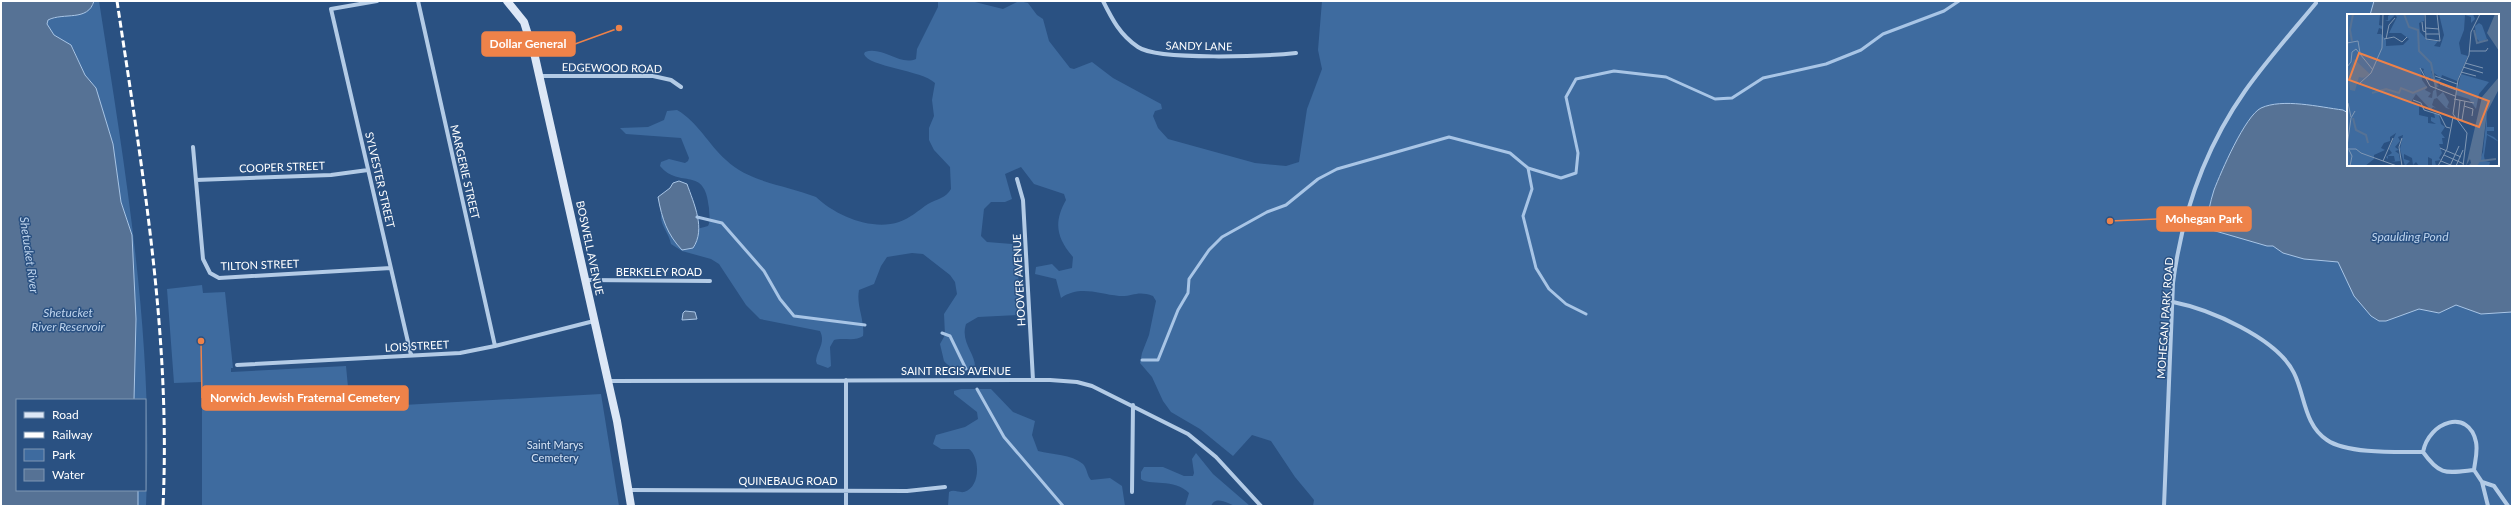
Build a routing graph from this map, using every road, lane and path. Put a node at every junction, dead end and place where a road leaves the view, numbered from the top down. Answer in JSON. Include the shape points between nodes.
{"nodes":[{"id":1,"x":377,"y":1,"type":"edge"},
{"id":2,"x":418,"y":1,"type":"edge"},
{"id":3,"x":1103,"y":1,"type":"edge"},
{"id":4,"x":507,"y":2,"type":"edge"},
{"id":5,"x":2316,"y":3,"type":"dead end"},
{"id":6,"x":1296,"y":53,"type":"dead end"},
{"id":7,"x":540,"y":76,"type":"junction"},
{"id":8,"x":681,"y":87,"type":"dead end"},
{"id":9,"x":192,"y":146,"type":"dead end"},
{"id":10,"x":368,"y":170,"type":"junction"},
{"id":11,"x":1017,"y":179,"type":"dead end"},
{"id":12,"x":196,"y":180,"type":"junction"},
{"id":13,"x":392,"y":268,"type":"junction"},
{"id":14,"x":585,"y":280,"type":"junction"},
{"id":15,"x":710,"y":281,"type":"dead end"},
{"id":16,"x":2173,"y":302,"type":"junction"},
{"id":17,"x":595,"y":321,"type":"junction"},
{"id":18,"x":495,"y":346,"type":"junction"},
{"id":19,"x":411,"y":355,"type":"junction"},
{"id":20,"x":237,"y":365,"type":"dead end"},
{"id":21,"x":846,"y":380,"type":"junction"},
{"id":22,"x":1033,"y":380,"type":"junction"},
{"id":23,"x":608,"y":381,"type":"junction"},
{"id":24,"x":1132,"y":405,"type":"junction"},
{"id":25,"x":2423,"y":452,"type":"junction"},
{"id":26,"x":2474,"y":470,"type":"junction"},
{"id":27,"x":2482,"y":482,"type":"junction"},
{"id":28,"x":945,"y":487,"type":"dead end"},
{"id":29,"x":630,"y":490,"type":"junction"},
{"id":30,"x":846,"y":490,"type":"junction"},
{"id":31,"x":1132,"y":492,"type":"dead end"},
{"id":32,"x":631,"y":506,"type":"edge"},
{"id":33,"x":846,"y":506,"type":"edge"},
{"id":34,"x":1261,"y":506,"type":"edge"},
{"id":35,"x":2164,"y":506,"type":"edge"},
{"id":36,"x":2488,"y":506,"type":"edge"},
{"id":37,"x":2508,"y":506,"type":"edge"}],
"edges":[{"from":1,"to":10,"type":"street","name":"SYLVESTER STREET","via":[[332,9]]},
{"from":2,"to":18,"type":"street","name":"MARGERIE STREET"},
{"from":3,"to":6,"type":"street","name":"SANDY LANE","via":[[1116,27],[1138,47],[1165,55],[1270,56]]},
{"from":4,"to":7,"type":"main road","name":"BOSWELL AVENUE","via":[[526,26]]},
{"from":5,"to":16,"type":"street","name":"MOHEGAN PARK ROAD","via":[[2245,91],[2229,114],[2204,163],[2191,199],[2178,249]]},
{"from":7,"to":8,"type":"street","name":"EDGEWOOD ROAD","via":[[653,76],[669,79]]},
{"from":7,"to":14,"type":"main road","name":"BOSWELL AVENUE"},
{"from":9,"to":12,"type":"street","name":"TILTON STREET"},
{"from":10,"to":12,"type":"street","name":"COOPER STREET","via":[[331,175]]},
{"from":10,"to":13,"type":"street","name":"SYLVESTER STREET"},
{"from":11,"to":22,"type":"street","name":"HOOVER AVENUE","via":[[1023,200]]},
{"from":12,"to":13,"type":"street","name":"TILTON STREET","via":[[203,259],[210,273],[219,278]]},
{"from":13,"to":19,"type":"street","name":"SYLVESTER STREET"},
{"from":14,"to":15,"type":"street","name":"BERKELEY ROAD"},
{"from":14,"to":17,"type":"main road","name":"BOSWELL AVENUE"},
{"from":16,"to":25,"type":"street","via":[[2207,312],[2252,334],[2274,350],[2293,371],[2311,422],[2326,440],[2349,448]]},
{"from":16,"to":35,"type":"street","name":"MOHEGAN PARK ROAD"},
{"from":17,"to":18,"type":"street","name":"LOIS STREET"},
{"from":17,"to":23,"type":"main road","name":"BOSWELL AVENUE"},
{"from":18,"to":19,"type":"street","name":"LOIS STREET","via":[[460,352]]},
{"from":19,"to":20,"type":"street","name":"LOIS STREET"},
{"from":21,"to":22,"type":"street","name":"SAINT REGIS AVENUE"},
{"from":21,"to":23,"type":"street","name":"SAINT REGIS AVENUE"},
{"from":21,"to":30,"type":"street"},
{"from":22,"to":24,"type":"street","name":"SAINT REGIS AVENUE","via":[[1085,383]]},
{"from":23,"to":29,"type":"main road","name":"BOSWELL AVENUE"},
{"from":24,"to":31,"type":"street"},
{"from":24,"to":34,"type":"street","name":"SAINT REGIS AVENUE","via":[[1174,426],[1200,443]]},
{"from":25,"to":26,"type":"street","via":[[2434,466],[2444,472]]},
{"from":25,"to":26,"type":"street","via":[[2425,442],[2435,428],[2447,423],[2459,424],[2470,430],[2476,442]]},
{"from":26,"to":27,"type":"street"},
{"from":27,"to":36,"type":"street"},
{"from":27,"to":37,"type":"street","via":[[2494,486]]},
{"from":28,"to":30,"type":"street","name":"QUINEBAUG ROAD","via":[[907,491]]},
{"from":29,"to":30,"type":"street","name":"QUINEBAUG ROAD"},
{"from":29,"to":32,"type":"main road","name":"BOSWELL AVENUE"},
{"from":30,"to":33,"type":"street"}]}
